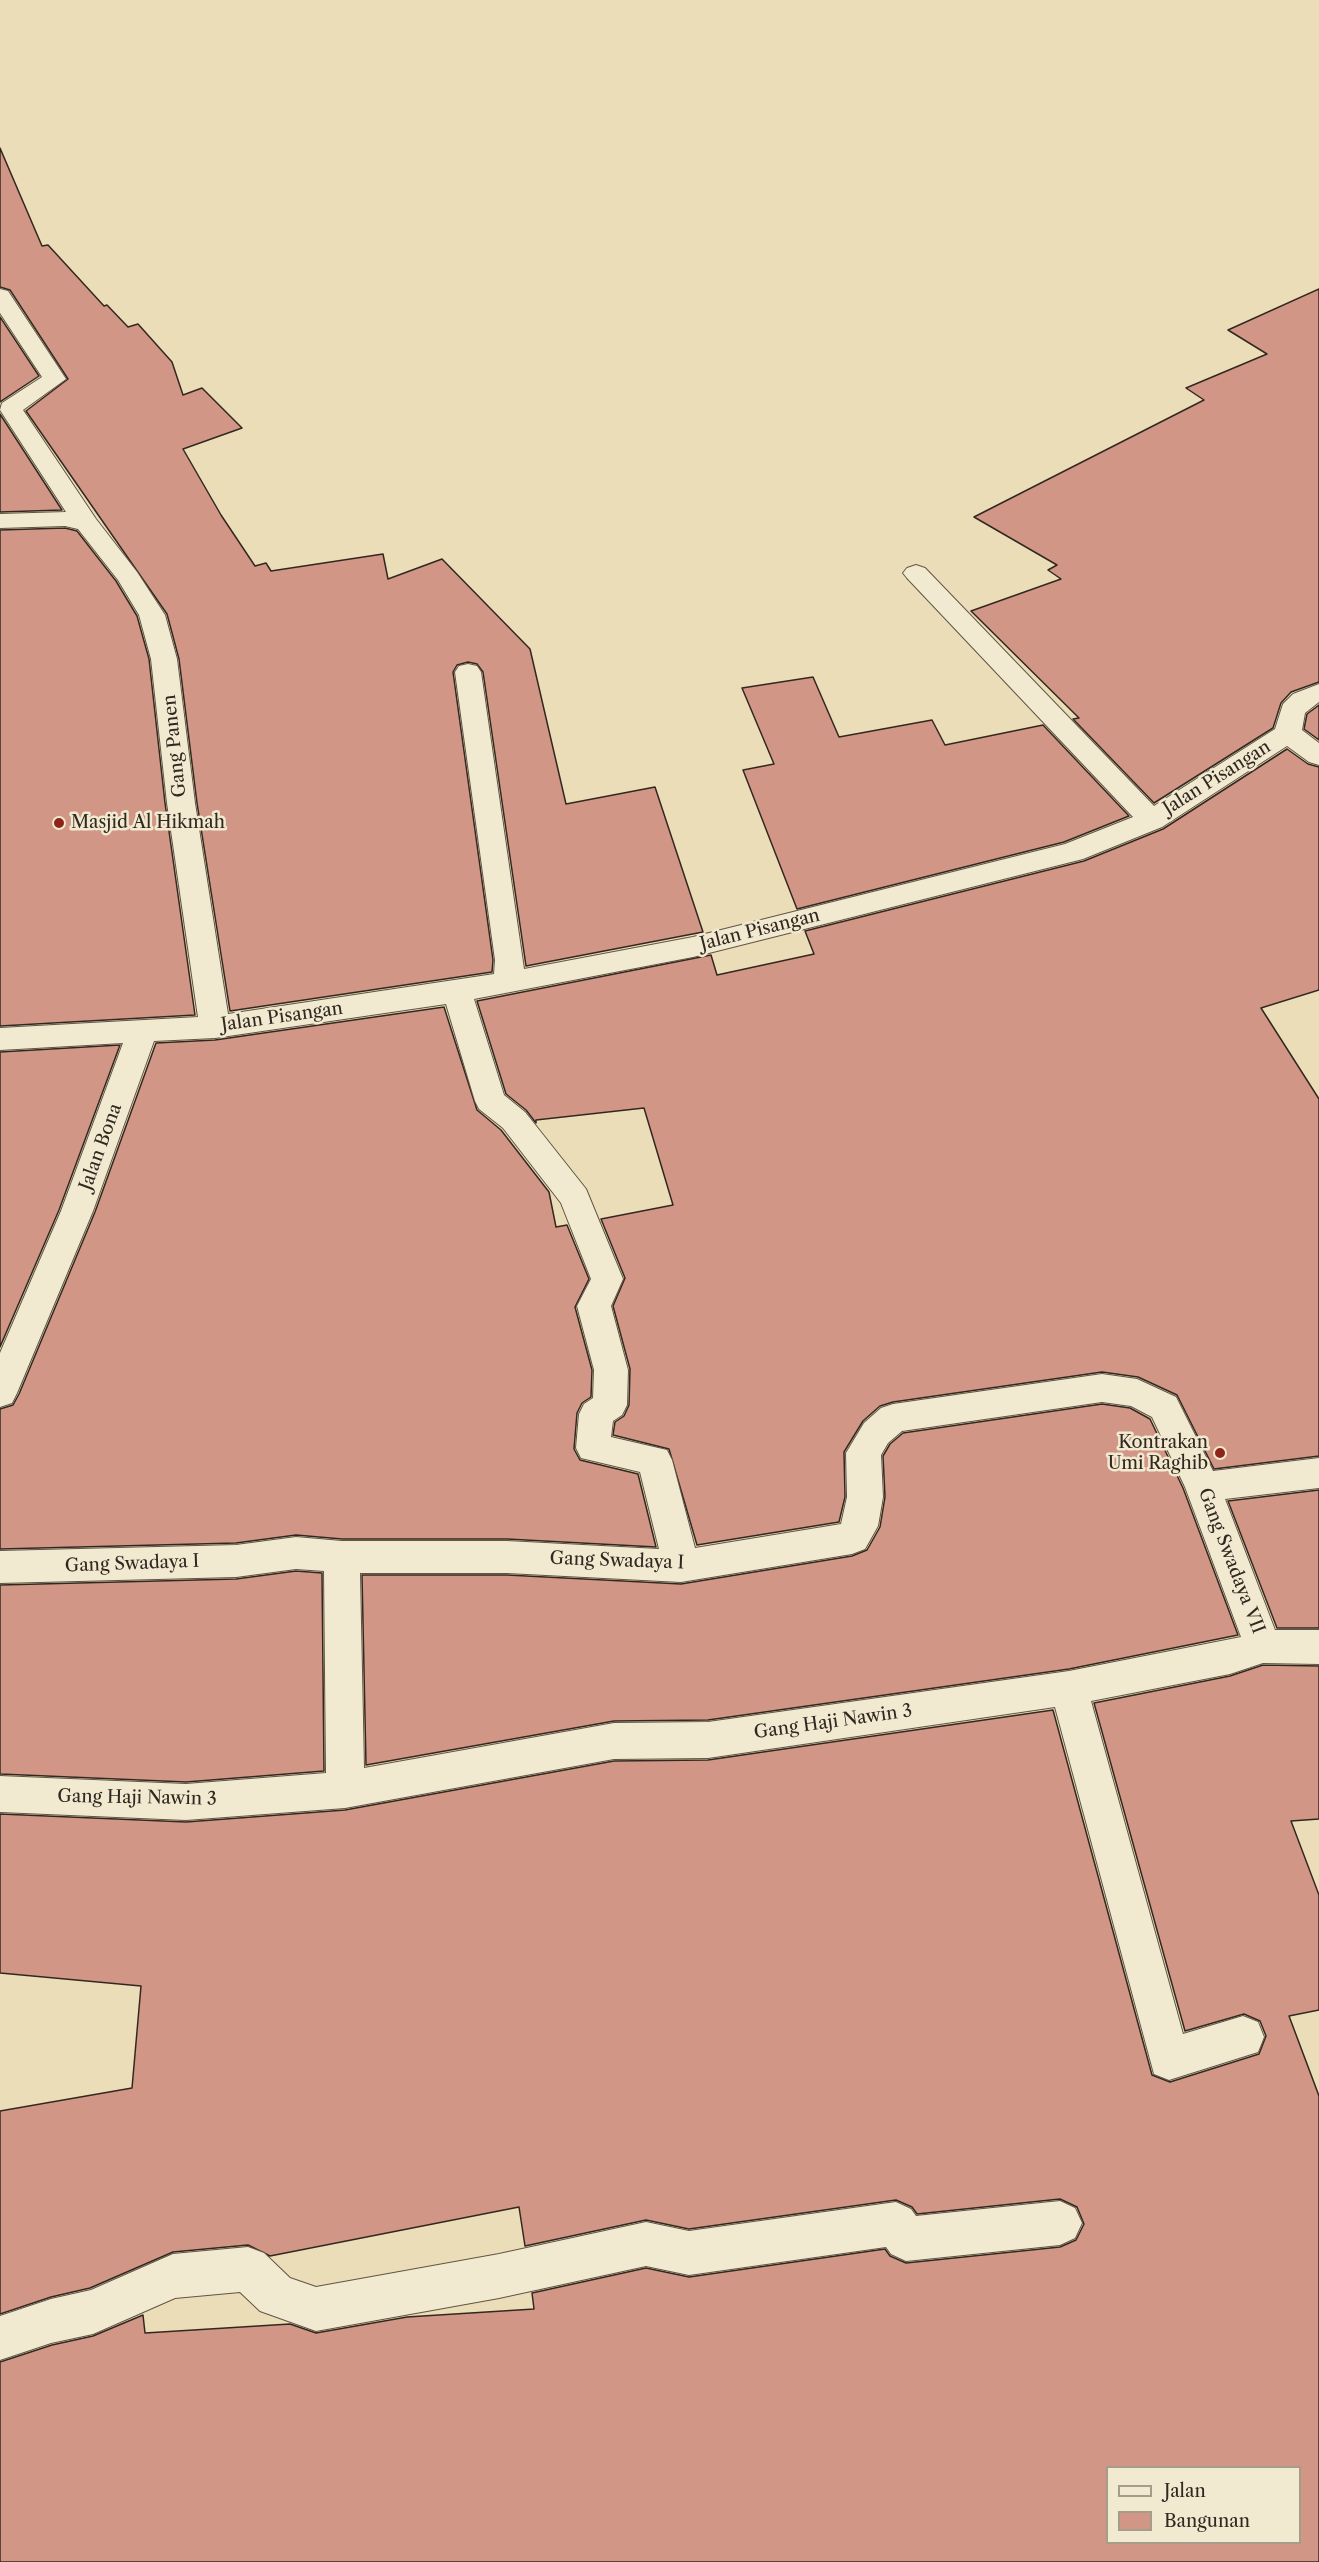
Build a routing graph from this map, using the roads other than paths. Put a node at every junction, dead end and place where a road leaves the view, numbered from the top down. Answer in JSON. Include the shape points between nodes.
{"nodes":[{"id":1,"x":0,"y":296,"type":"edge"},
{"id":2,"x":0,"y":521,"type":"edge"},
{"id":3,"x":86,"y":523,"type":"junction"},
{"id":4,"x":916,"y":573,"type":"dead end"},
{"id":5,"x":468,"y":672,"type":"dead end"},
{"id":6,"x":1319,"y":692,"type":"edge"},
{"id":7,"x":1287,"y":733,"type":"junction"},
{"id":8,"x":1319,"y":756,"type":"edge"},
{"id":9,"x":1152,"y":820,"type":"junction"},
{"id":10,"x":508,"y":982,"type":"junction"},
{"id":11,"x":457,"y":992,"type":"junction"},
{"id":12,"x":215,"y":1027,"type":"junction"},
{"id":13,"x":143,"y":1031,"type":"junction"},
{"id":14,"x":0,"y":1039,"type":"edge"},
{"id":15,"x":1137,"y":1392,"type":"joint"},
{"id":16,"x":0,"y":1393,"type":"edge"},
{"id":17,"x":1319,"y":1473,"type":"edge"},
{"id":18,"x":1203,"y":1487,"type":"junction"},
{"id":19,"x":342,"y":1557,"type":"junction"},
{"id":20,"x":681,"y":1566,"type":"junction"},
{"id":21,"x":0,"y":1567,"type":"edge"},
{"id":22,"x":1263,"y":1646,"type":"junction"},
{"id":23,"x":1319,"y":1647,"type":"edge"},
{"id":24,"x":1069,"y":1688,"type":"junction"},
{"id":25,"x":345,"y":1790,"type":"junction"},
{"id":26,"x":0,"y":1794,"type":"edge"},
{"id":27,"x":1243,"y":2037,"type":"dead end"},
{"id":28,"x":1060,"y":2223,"type":"dead end"},
{"id":29,"x":0,"y":2338,"type":"edge"}],
"edges":[{"from":1,"to":3,"type":"street","name":"Gang Panen","via":[[54,379],[10,408]]},
{"from":2,"to":3,"type":"street","via":[[65,519]]},
{"from":3,"to":12,"type":"street","name":"Gang Panen","via":[[152,615],[164,659]]},
{"from":4,"to":9,"type":"street"},
{"from":5,"to":10,"type":"street","via":[[510,960]]},
{"from":6,"to":7,"type":"street","name":"Jalan Pisangan","via":[[1292,710]]},
{"from":7,"to":8,"type":"street"},
{"from":7,"to":9,"type":"street","name":"Jalan Pisangan"},
{"from":9,"to":10,"type":"street","name":"Jalan Pisangan","via":[[1073,852],[693,947]]},
{"from":10,"to":11,"type":"street","name":"Jalan Pisangan"},
{"from":11,"to":12,"type":"street","name":"Jalan Pisangan"},
{"from":11,"to":20,"type":"street","via":[[490,1101],[514,1120],[575,1198],[608,1280],[594,1306],[611,1370],[610,1405],[596,1414],[593,1448],[655,1460]]},
{"from":12,"to":13,"type":"street","name":"Jalan Pisangan"},
{"from":13,"to":14,"type":"street"},
{"from":13,"to":16,"type":"street","name":"Jalan Bona","via":[[77,1211]]},
{"from":15,"to":18,"type":"street","name":"Gang Swadaya VII","via":[[1164,1407]]},
{"from":15,"to":20,"type":"street","name":"Gang Swadaya I","via":[[1102,1388],[893,1418],[876,1433],[863,1453],[865,1497],[860,1526],[852,1538]]},
{"from":17,"to":18,"type":"street"},
{"from":18,"to":22,"type":"street","name":"Gang Swadaya VII"},
{"from":19,"to":20,"type":"street","name":"Gang Swadaya I","via":[[507,1557]]},
{"from":19,"to":21,"type":"street","name":"Gang Swadaya I","via":[[296,1554],[236,1561]]},
{"from":19,"to":25,"type":"street"},
{"from":22,"to":23,"type":"street","name":"Gang Haji Nawin 3"},
{"from":22,"to":24,"type":"street","name":"Gang Haji Nawin 3","via":[[1230,1657]]},
{"from":24,"to":25,"type":"street","name":"Gang Haji Nawin 3","via":[[708,1740],[614,1741]]},
{"from":24,"to":27,"type":"street","via":[[1169,2059]]},
{"from":25,"to":26,"type":"street","name":"Gang Haji Nawin 3","via":[[186,1802]]},
{"from":28,"to":29,"type":"street","via":[[906,2240],[896,2224],[689,2253],[646,2244],[316,2309],[276,2295],[248,2269],[173,2276],[93,2312]]}]}
